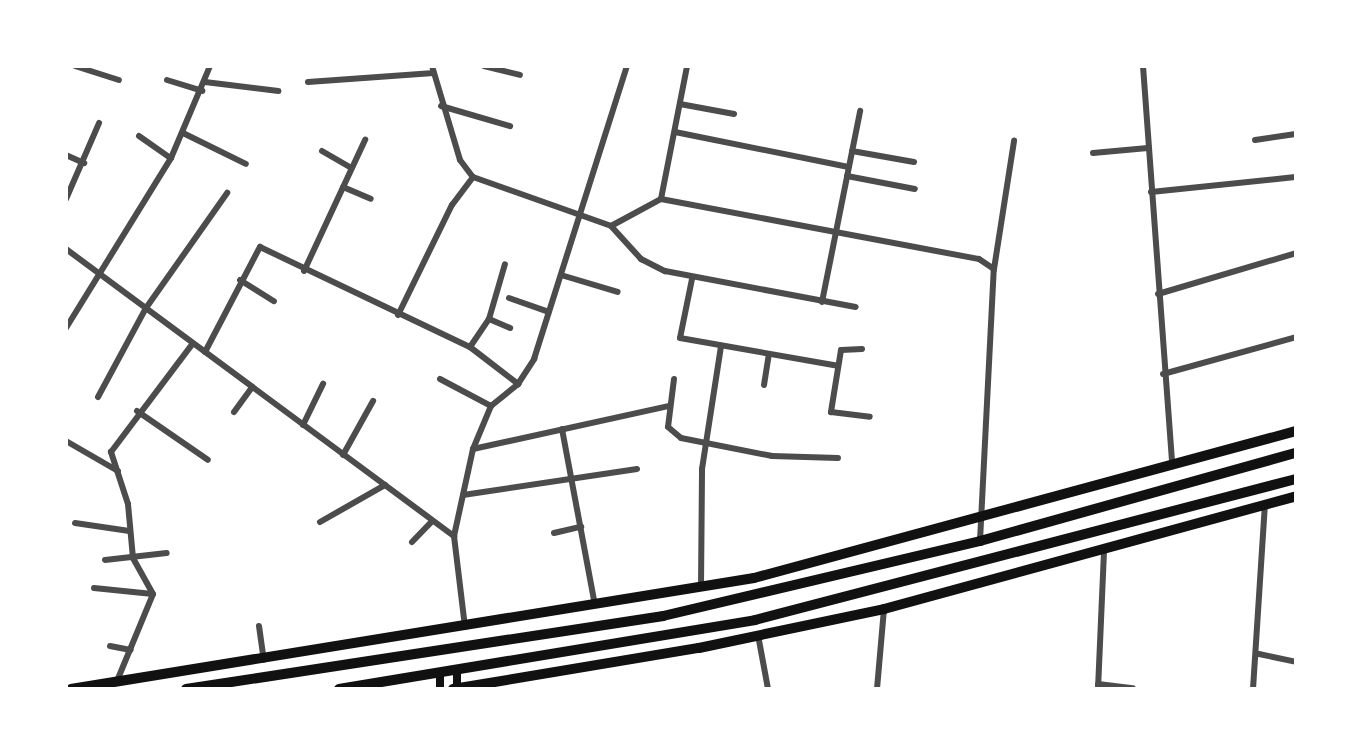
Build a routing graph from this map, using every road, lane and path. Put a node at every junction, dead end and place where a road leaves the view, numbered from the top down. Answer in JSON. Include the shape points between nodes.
{"nodes":[{"id":1,"x":75,"y":66,"type":"edge"},
{"id":2,"x":210,"y":66,"type":"edge"},
{"id":3,"x":484,"y":66,"type":"edge"},
{"id":4,"x":627,"y":66,"type":"edge"},
{"id":5,"x":687,"y":66,"type":"edge"},
{"id":6,"x":1143,"y":66,"type":"edge"},
{"id":7,"x":433,"y":70,"type":"edge"},
{"id":8,"x":520,"y":75,"type":"dead end"},
{"id":9,"x":119,"y":80,"type":"dead end"},
{"id":10,"x":167,"y":80,"type":"dead end"},
{"id":11,"x":205,"y":82,"type":"junction"},
{"id":12,"x":308,"y":82,"type":"dead end"},
{"id":13,"x":202,"y":91,"type":"junction"},
{"id":14,"x":278,"y":91,"type":"dead end"},
{"id":15,"x":680,"y":104,"type":"junction"},
{"id":16,"x":441,"y":106,"type":"junction"},
{"id":17,"x":860,"y":111,"type":"dead end"},
{"id":18,"x":734,"y":114,"type":"dead end"},
{"id":19,"x":99,"y":123,"type":"dead end"},
{"id":20,"x":510,"y":126,"type":"dead end"},
{"id":21,"x":675,"y":132,"type":"junction"},
{"id":22,"x":183,"y":133,"type":"junction"},
{"id":23,"x":1296,"y":134,"type":"edge"},
{"id":24,"x":139,"y":136,"type":"dead end"},
{"id":25,"x":365,"y":140,"type":"dead end"},
{"id":26,"x":1255,"y":140,"type":"dead end"},
{"id":27,"x":1014,"y":141,"type":"dead end"},
{"id":28,"x":1148,"y":148,"type":"junction"},
{"id":29,"x":322,"y":151,"type":"dead end"},
{"id":30,"x":852,"y":151,"type":"junction"},
{"id":31,"x":1093,"y":153,"type":"dead end"},
{"id":32,"x":66,"y":155,"type":"edge"},
{"id":33,"x":171,"y":158,"type":"junction"},
{"id":34,"x":914,"y":162,"type":"dead end"},
{"id":35,"x":84,"y":163,"type":"junction"},
{"id":36,"x":246,"y":164,"type":"dead end"},
{"id":37,"x":849,"y":167,"type":"junction"},
{"id":38,"x":352,"y":168,"type":"junction"},
{"id":39,"x":847,"y":176,"type":"junction"},
{"id":40,"x":473,"y":177,"type":"junction"},
{"id":41,"x":1295,"y":177,"type":"edge"},
{"id":42,"x":343,"y":187,"type":"junction"},
{"id":43,"x":915,"y":189,"type":"dead end"},
{"id":44,"x":1151,"y":192,"type":"junction"},
{"id":45,"x":227,"y":193,"type":"dead end"},
{"id":46,"x":66,"y":199,"type":"edge"},
{"id":47,"x":371,"y":199,"type":"dead end"},
{"id":48,"x":661,"y":199,"type":"junction"},
{"id":49,"x":580,"y":216,"type":"junction"},
{"id":50,"x":611,"y":226,"type":"junction"},
{"id":51,"x":836,"y":231,"type":"junction"},
{"id":52,"x":66,"y":249,"type":"edge"},
{"id":53,"x":1296,"y":253,"type":"edge"},
{"id":54,"x":505,"y":264,"type":"dead end"},
{"id":55,"x":994,"y":269,"type":"junction"},
{"id":56,"x":304,"y":271,"type":"junction"},
{"id":57,"x":99,"y":273,"type":"junction"},
{"id":58,"x":561,"y":275,"type":"junction"},
{"id":59,"x":692,"y":279,"type":"junction"},
{"id":60,"x":240,"y":280,"type":"junction"},
{"id":61,"x":618,"y":292,"type":"dead end"},
{"id":62,"x":1158,"y":294,"type":"junction"},
{"id":63,"x":509,"y":298,"type":"dead end"},
{"id":64,"x":274,"y":301,"type":"dead end"},
{"id":65,"x":822,"y":302,"type":"junction"},
{"id":66,"x":856,"y":307,"type":"dead end"},
{"id":67,"x":146,"y":308,"type":"junction"},
{"id":68,"x":549,"y":312,"type":"junction"},
{"id":69,"x":398,"y":315,"type":"junction"},
{"id":70,"x":489,"y":320,"type":"junction"},
{"id":71,"x":66,"y":328,"type":"edge"},
{"id":72,"x":510,"y":328,"type":"dead end"},
{"id":73,"x":1296,"y":338,"type":"edge"},
{"id":74,"x":193,"y":344,"type":"junction"},
{"id":75,"x":721,"y":346,"type":"junction"},
{"id":76,"x":470,"y":347,"type":"junction"},
{"id":77,"x":862,"y":349,"type":"dead end"},
{"id":78,"x":205,"y":352,"type":"junction"},
{"id":79,"x":769,"y":355,"type":"junction"},
{"id":80,"x":838,"y":366,"type":"junction"},
{"id":81,"x":1163,"y":374,"type":"junction"},
{"id":82,"x":440,"y":379,"type":"dead end"},
{"id":83,"x":674,"y":379,"type":"dead end"},
{"id":84,"x":323,"y":384,"type":"dead end"},
{"id":85,"x":518,"y":384,"type":"junction"},
{"id":86,"x":764,"y":385,"type":"dead end"},
{"id":87,"x":252,"y":387,"type":"junction"},
{"id":88,"x":98,"y":397,"type":"dead end"},
{"id":89,"x":372,"y":401,"type":"dead end"},
{"id":90,"x":491,"y":406,"type":"junction"},
{"id":91,"x":669,"y":406,"type":"junction"},
{"id":92,"x":137,"y":411,"type":"junction"},
{"id":93,"x":234,"y":412,"type":"dead end"},
{"id":94,"x":870,"y":417,"type":"dead end"},
{"id":95,"x":303,"y":425,"type":"junction"},
{"id":96,"x":562,"y":429,"type":"junction"},
{"id":97,"x":1296,"y":431,"type":"edge"},
{"id":98,"x":66,"y":441,"type":"edge"},
{"id":99,"x":706,"y":444,"type":"junction"},
{"id":100,"x":473,"y":449,"type":"junction"},
{"id":101,"x":1296,"y":453,"type":"edge"},
{"id":102,"x":343,"y":455,"type":"junction"},
{"id":103,"x":838,"y":458,"type":"dead end"},
{"id":104,"x":208,"y":460,"type":"dead end"},
{"id":105,"x":1172,"y":465,"type":"junction"},
{"id":106,"x":637,"y":469,"type":"dead end"},
{"id":107,"x":118,"y":471,"type":"junction"},
{"id":108,"x":572,"y":478,"type":"junction"},
{"id":109,"x":1296,"y":479,"type":"edge"},
{"id":110,"x":1113,"y":484,"type":"junction"},
{"id":111,"x":385,"y":485,"type":"junction"},
{"id":112,"x":1264,"y":488,"type":"junction"},
{"id":113,"x":463,"y":495,"type":"junction"},
{"id":114,"x":1296,"y":496,"type":"edge"},
{"id":115,"x":1265,"y":504,"type":"junction"},
{"id":116,"x":1119,"y":505,"type":"junction"},
{"id":117,"x":981,"y":518,"type":"junction"},
{"id":118,"x":432,"y":521,"type":"junction"},
{"id":119,"x":320,"y":522,"type":"dead end"},
{"id":120,"x":75,"y":523,"type":"dead end"},
{"id":121,"x":581,"y":528,"type":"junction"},
{"id":122,"x":129,"y":531,"type":"junction"},
{"id":123,"x":554,"y":533,"type":"dead end"},
{"id":124,"x":453,"y":537,"type":"junction"},
{"id":125,"x":980,"y":541,"type":"junction"},
{"id":126,"x":412,"y":542,"type":"dead end"},
{"id":127,"x":1104,"y":549,"type":"junction"},
{"id":128,"x":1034,"y":550,"type":"junction"},
{"id":129,"x":167,"y":553,"type":"dead end"},
{"id":130,"x":133,"y":558,"type":"junction"},
{"id":131,"x":105,"y":560,"type":"dead end"},
{"id":132,"x":1036,"y":569,"type":"junction"},
{"id":133,"x":934,"y":577,"type":"junction"},
{"id":134,"x":754,"y":578,"type":"junction"},
{"id":135,"x":94,"y":588,"type":"dead end"},
{"id":136,"x":701,"y":588,"type":"junction"},
{"id":137,"x":153,"y":594,"type":"junction"},
{"id":138,"x":941,"y":594,"type":"junction"},
{"id":139,"x":760,"y":595,"type":"junction"},
{"id":140,"x":660,"y":596,"type":"junction"},
{"id":141,"x":629,"y":601,"type":"junction"},
{"id":142,"x":813,"y":606,"type":"junction"},
{"id":143,"x":596,"y":607,"type":"junction"},
{"id":144,"x":884,"y":609,"type":"junction"},
{"id":145,"x":663,"y":616,"type":"junction"},
{"id":146,"x":633,"y":620,"type":"junction"},
{"id":147,"x":818,"y":624,"type":"junction"},
{"id":148,"x":260,"y":626,"type":"dead end"},
{"id":149,"x":465,"y":628,"type":"junction"},
{"id":150,"x":694,"y":631,"type":"junction"},
{"id":151,"x":758,"y":636,"type":"junction"},
{"id":152,"x":110,"y":646,"type":"dead end"},
{"id":153,"x":699,"y":648,"type":"junction"},
{"id":154,"x":131,"y":650,"type":"junction"},
{"id":155,"x":302,"y":654,"type":"junction"},
{"id":156,"x":1259,"y":654,"type":"junction"},
{"id":157,"x":264,"y":661,"type":"junction"},
{"id":158,"x":1296,"y":662,"type":"edge"},
{"id":159,"x":457,"y":670,"type":"junction"},
{"id":160,"x":306,"y":672,"type":"junction"},
{"id":161,"x":440,"y":672,"type":"junction"},
{"id":162,"x":116,"y":682,"type":"junction"},
{"id":163,"x":492,"y":683,"type":"junction"},
{"id":164,"x":1098,"y":687,"type":"edge"},
{"id":165,"x":1133,"y":688,"type":"edge"},
{"id":166,"x":71,"y":689,"type":"edge"},
{"id":167,"x":186,"y":689,"type":"edge"},
{"id":168,"x":339,"y":689,"type":"edge"},
{"id":169,"x":440,"y":689,"type":"edge"},
{"id":170,"x":455,"y":689,"type":"edge"},
{"id":171,"x":481,"y":689,"type":"edge"},
{"id":172,"x":768,"y":689,"type":"edge"},
{"id":173,"x":877,"y":689,"type":"edge"},
{"id":174,"x":1253,"y":689,"type":"edge"}],
"edges":[{"from":1,"to":9,"type":"street"},
{"from":2,"to":11,"type":"street"},
{"from":3,"to":8,"type":"street"},
{"from":4,"to":49,"type":"street"},
{"from":5,"to":15,"type":"street"},
{"from":6,"to":28,"type":"street"},
{"from":7,"to":12,"type":"street"},
{"from":7,"to":16,"type":"street"},
{"from":10,"to":13,"type":"street"},
{"from":11,"to":13,"type":"street"},
{"from":11,"to":14,"type":"street"},
{"from":13,"to":22,"type":"street"},
{"from":15,"to":18,"type":"street"},
{"from":15,"to":21,"type":"street"},
{"from":16,"to":20,"type":"street"},
{"from":16,"to":40,"type":"street","via":[[460,160]]},
{"from":17,"to":30,"type":"street"},
{"from":19,"to":35,"type":"street"},
{"from":21,"to":37,"type":"street"},
{"from":21,"to":48,"type":"street"},
{"from":22,"to":33,"type":"street"},
{"from":22,"to":36,"type":"street"},
{"from":23,"to":26,"type":"street"},
{"from":24,"to":33,"type":"street"},
{"from":25,"to":38,"type":"street"},
{"from":27,"to":55,"type":"street"},
{"from":28,"to":31,"type":"street"},
{"from":28,"to":44,"type":"street"},
{"from":29,"to":38,"type":"street"},
{"from":30,"to":34,"type":"street"},
{"from":30,"to":37,"type":"street"},
{"from":32,"to":35,"type":"street"},
{"from":33,"to":57,"type":"street"},
{"from":35,"to":46,"type":"street"},
{"from":37,"to":39,"type":"street"},
{"from":38,"to":42,"type":"street"},
{"from":39,"to":43,"type":"street"},
{"from":39,"to":51,"type":"street"},
{"from":40,"to":49,"type":"street"},
{"from":40,"to":69,"type":"street","via":[[452,205]]},
{"from":41,"to":44,"type":"street"},
{"from":42,"to":47,"type":"street"},
{"from":42,"to":56,"type":"street"},
{"from":44,"to":62,"type":"street"},
{"from":45,"to":67,"type":"street"},
{"from":48,"to":50,"type":"street"},
{"from":48,"to":51,"type":"street"},
{"from":49,"to":50,"type":"street"},
{"from":49,"to":58,"type":"street"},
{"from":50,"to":59,"type":"street","via":[[641,259]]},
{"from":51,"to":55,"type":"street","via":[[979,259]]},
{"from":51,"to":65,"type":"street"},
{"from":52,"to":57,"type":"street"},
{"from":53,"to":62,"type":"street"},
{"from":54,"to":70,"type":"street"},
{"from":55,"to":117,"type":"street"},
{"from":56,"to":60,"type":"street","via":[[260,247]]},
{"from":56,"to":69,"type":"street"},
{"from":57,"to":67,"type":"street"},
{"from":57,"to":71,"type":"street"},
{"from":58,"to":61,"type":"street"},
{"from":58,"to":68,"type":"street"},
{"from":59,"to":65,"type":"street"},
{"from":59,"to":75,"type":"street","via":[[680,338]]},
{"from":60,"to":64,"type":"street"},
{"from":60,"to":78,"type":"street"},
{"from":62,"to":81,"type":"street"},
{"from":63,"to":68,"type":"street"},
{"from":65,"to":66,"type":"street"},
{"from":67,"to":74,"type":"street"},
{"from":67,"to":88,"type":"street"},
{"from":68,"to":85,"type":"street","via":[[534,359]]},
{"from":69,"to":76,"type":"street"},
{"from":70,"to":72,"type":"street"},
{"from":70,"to":76,"type":"street"},
{"from":73,"to":81,"type":"street"},
{"from":74,"to":78,"type":"street"},
{"from":74,"to":92,"type":"street"},
{"from":75,"to":79,"type":"street"},
{"from":75,"to":99,"type":"street"},
{"from":76,"to":85,"type":"street"},
{"from":77,"to":80,"type":"street","via":[[840,350]]},
{"from":78,"to":87,"type":"street"},
{"from":79,"to":80,"type":"street"},
{"from":79,"to":86,"type":"street"},
{"from":80,"to":94,"type":"street","via":[[831,411]]},
{"from":81,"to":105,"type":"street"},
{"from":82,"to":90,"type":"street"},
{"from":83,"to":91,"type":"street"},
{"from":84,"to":95,"type":"street"},
{"from":85,"to":90,"type":"street"},
{"from":87,"to":93,"type":"street"},
{"from":87,"to":95,"type":"street"},
{"from":89,"to":102,"type":"street"},
{"from":90,"to":100,"type":"street"},
{"from":91,"to":96,"type":"street"},
{"from":91,"to":99,"type":"street","via":[[668,427],[681,438]]},
{"from":92,"to":104,"type":"street"},
{"from":92,"to":107,"type":"street","via":[[111,452]]},
{"from":95,"to":102,"type":"street"},
{"from":96,"to":100,"type":"street"},
{"from":96,"to":108,"type":"street"},
{"from":97,"to":105,"type":"highway"},
{"from":98,"to":107,"type":"street"},
{"from":99,"to":103,"type":"street","via":[[772,456]]},
{"from":99,"to":136,"type":"street"},
{"from":100,"to":113,"type":"street"},
{"from":101,"to":116,"type":"highway"},
{"from":102,"to":111,"type":"street"},
{"from":105,"to":110,"type":"highway"},
{"from":106,"to":108,"type":"street"},
{"from":107,"to":122,"type":"street"},
{"from":108,"to":113,"type":"street"},
{"from":108,"to":121,"type":"street"},
{"from":109,"to":112,"type":"highway"},
{"from":110,"to":116,"type":"highway"},
{"from":110,"to":117,"type":"highway"},
{"from":111,"to":118,"type":"street"},
{"from":111,"to":119,"type":"street"},
{"from":112,"to":115,"type":"highway"},
{"from":112,"to":128,"type":"highway"},
{"from":113,"to":124,"type":"street"},
{"from":114,"to":115,"type":"highway"},
{"from":115,"to":127,"type":"highway"},
{"from":115,"to":156,"type":"street"},
{"from":116,"to":125,"type":"highway"},
{"from":117,"to":125,"type":"street"},
{"from":117,"to":134,"type":"highway"},
{"from":118,"to":124,"type":"street"},
{"from":118,"to":126,"type":"street"},
{"from":120,"to":122,"type":"street"},
{"from":121,"to":123,"type":"street"},
{"from":121,"to":143,"type":"street"},
{"from":122,"to":130,"type":"street"},
{"from":124,"to":149,"type":"street"},
{"from":125,"to":139,"type":"highway"},
{"from":127,"to":132,"type":"highway"},
{"from":127,"to":164,"type":"street"},
{"from":128,"to":132,"type":"highway"},
{"from":128,"to":133,"type":"highway"},
{"from":129,"to":130,"type":"street"},
{"from":130,"to":131,"type":"street"},
{"from":130,"to":137,"type":"street"},
{"from":132,"to":138,"type":"highway"},
{"from":133,"to":138,"type":"highway"},
{"from":133,"to":142,"type":"highway"},
{"from":134,"to":136,"type":"highway"},
{"from":134,"to":139,"type":"highway"},
{"from":135,"to":137,"type":"street"},
{"from":136,"to":140,"type":"highway"},
{"from":137,"to":154,"type":"street"},
{"from":138,"to":144,"type":"highway"},
{"from":139,"to":145,"type":"highway"},
{"from":140,"to":141,"type":"highway"},
{"from":140,"to":145,"type":"highway"},
{"from":141,"to":143,"type":"highway"},
{"from":141,"to":146,"type":"highway"},
{"from":142,"to":147,"type":"highway"},
{"from":142,"to":150,"type":"highway"},
{"from":143,"to":149,"type":"highway"},
{"from":144,"to":147,"type":"highway"},
{"from":144,"to":173,"type":"street"},
{"from":145,"to":146,"type":"highway"},
{"from":146,"to":160,"type":"highway"},
{"from":147,"to":151,"type":"highway"},
{"from":148,"to":157,"type":"street"},
{"from":149,"to":155,"type":"highway"},
{"from":150,"to":153,"type":"highway"},
{"from":150,"to":159,"type":"highway"},
{"from":151,"to":153,"type":"highway"},
{"from":151,"to":172,"type":"street"},
{"from":152,"to":154,"type":"street"},
{"from":153,"to":163,"type":"highway"},
{"from":154,"to":162,"type":"street"},
{"from":155,"to":157,"type":"highway"},
{"from":155,"to":160,"type":"highway"},
{"from":156,"to":158,"type":"street"},
{"from":156,"to":174,"type":"street"},
{"from":157,"to":162,"type":"highway"},
{"from":159,"to":161,"type":"highway"},
{"from":159,"to":170,"type":"main road"},
{"from":160,"to":167,"type":"highway"},
{"from":161,"to":168,"type":"highway"},
{"from":161,"to":169,"type":"main road"},
{"from":162,"to":166,"type":"highway"},
{"from":163,"to":170,"type":"highway"},
{"from":163,"to":171,"type":"main road"},
{"from":164,"to":165,"type":"street"}]}
